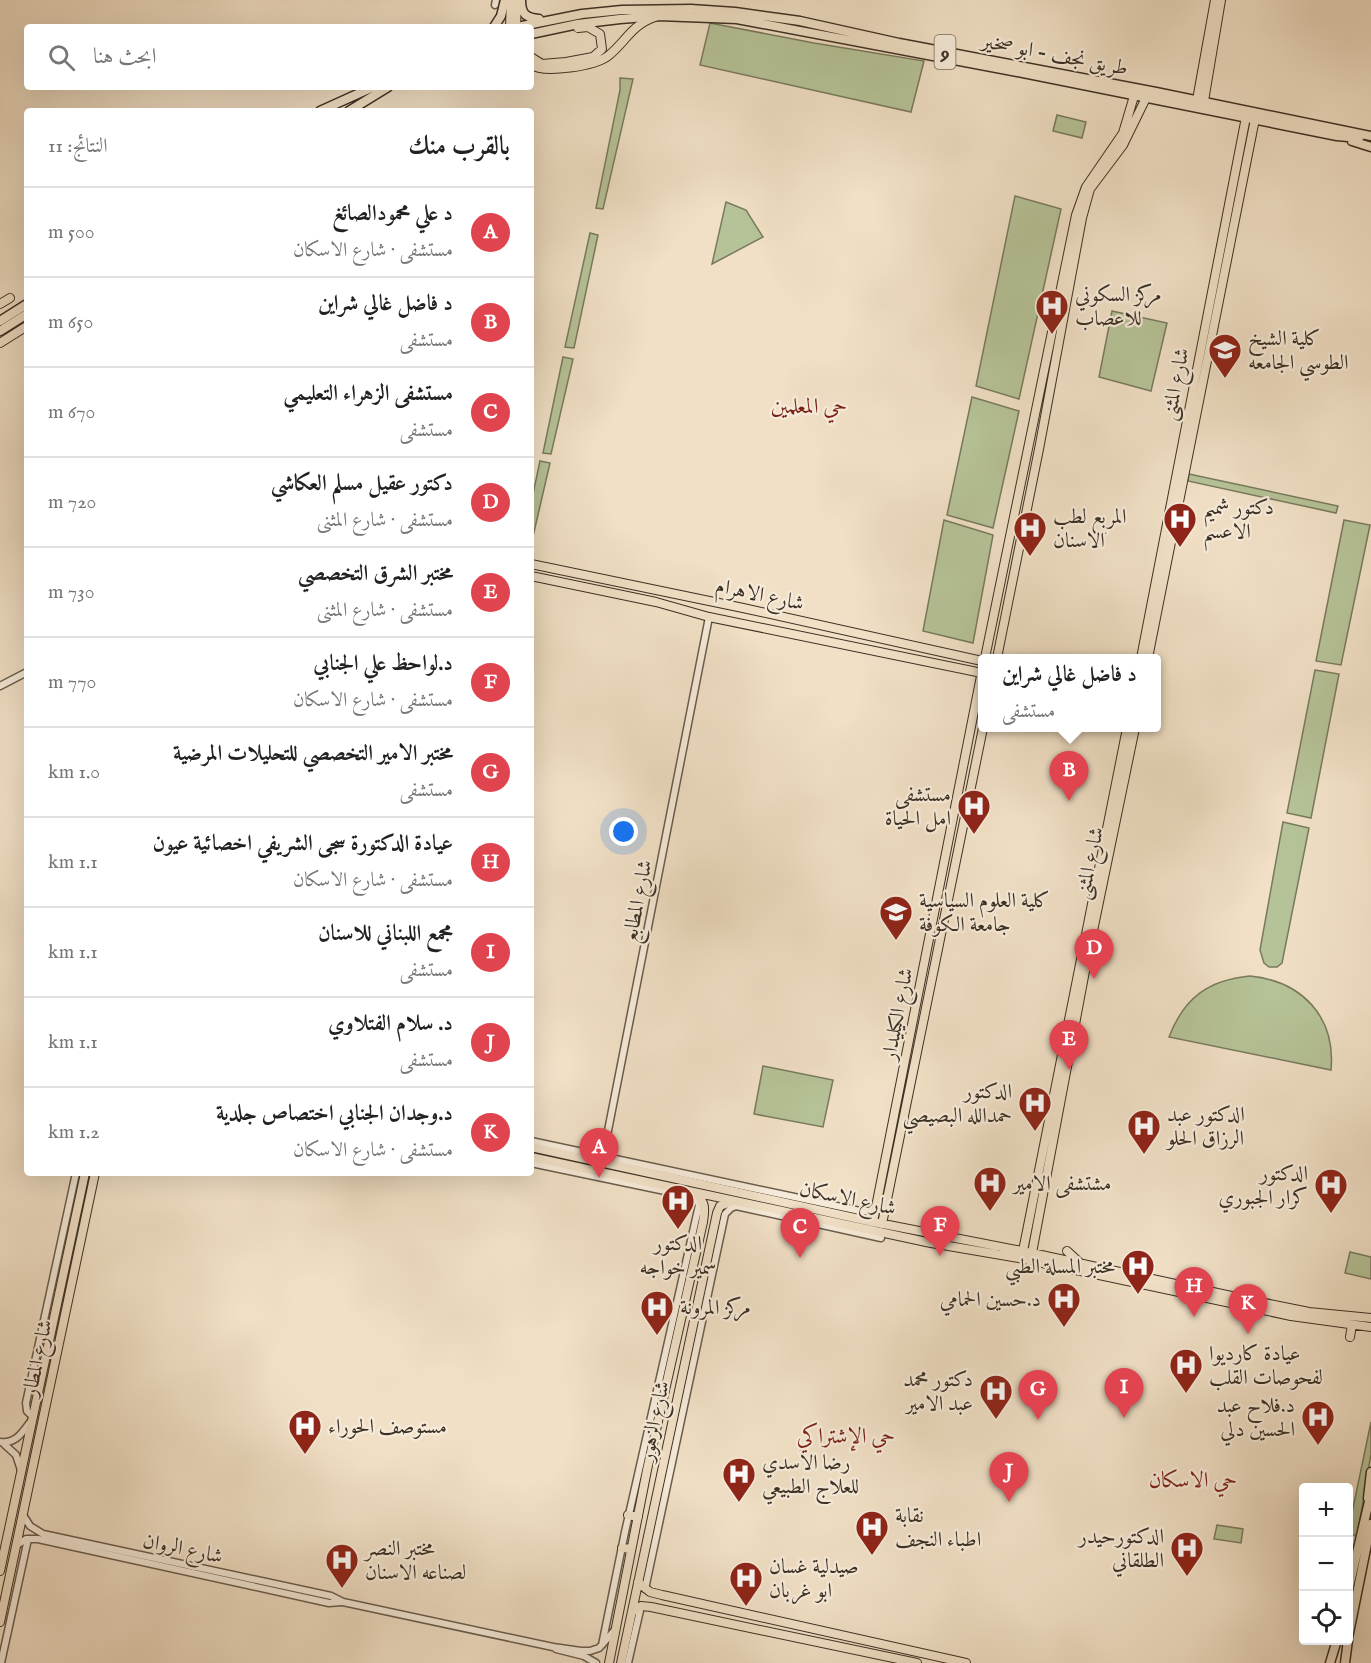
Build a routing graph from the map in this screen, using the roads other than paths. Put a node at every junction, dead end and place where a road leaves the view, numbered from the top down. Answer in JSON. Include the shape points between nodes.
{"nodes":[{"id":1,"x":505,"y":0,"type":"edge"},
{"id":2,"x":511,"y":0,"type":"edge"},
{"id":3,"x":519,"y":0,"type":"edge"},
{"id":4,"x":1215,"y":0,"type":"edge"},
{"id":5,"x":1221,"y":0,"type":"edge"},
{"id":6,"x":513,"y":13,"type":"junction"},
{"id":7,"x":659,"y":16,"type":"junction"},
{"id":8,"x":558,"y":18,"type":"junction"},
{"id":9,"x":782,"y":22,"type":"junction"},
{"id":10,"x":496,"y":24,"type":"edge"},
{"id":11,"x":511,"y":24,"type":"edge"},
{"id":12,"x":516,"y":24,"type":"edge"},
{"id":13,"x":531,"y":24,"type":"edge"},
{"id":14,"x":800,"y":26,"type":"junction"},
{"id":15,"x":547,"y":31,"type":"junction"},
{"id":16,"x":534,"y":33,"type":"edge"},
{"id":17,"x":534,"y":60,"type":"edge"},
{"id":18,"x":534,"y":65,"type":"edge"},
{"id":19,"x":541,"y":66,"type":"junction"},
{"id":20,"x":366,"y":90,"type":"edge"},
{"id":21,"x":383,"y":90,"type":"edge"},
{"id":22,"x":1134,"y":96,"type":"junction"},
{"id":23,"x":1146,"y":98,"type":"junction"},
{"id":24,"x":1200,"y":100,"type":"junction"},
{"id":25,"x":326,"y":108,"type":"edge"},
{"id":26,"x":354,"y":108,"type":"edge"},
{"id":27,"x":1251,"y":118,"type":"junction"},
{"id":28,"x":1337,"y":136,"type":"junction"},
{"id":29,"x":1371,"y":136,"type":"edge"},
{"id":30,"x":1371,"y":141,"type":"edge"},
{"id":31,"x":1371,"y":147,"type":"edge"},
{"id":32,"x":10,"y":298,"type":"dead end"},
{"id":33,"x":0,"y":304,"type":"edge"},
{"id":34,"x":24,"y":306,"type":"edge"},
{"id":35,"x":24,"y":316,"type":"edge"},
{"id":36,"x":0,"y":321,"type":"edge"},
{"id":37,"x":24,"y":328,"type":"edge"},
{"id":38,"x":0,"y":331,"type":"edge"},
{"id":39,"x":1051,"y":338,"type":"junction"},
{"id":40,"x":0,"y":344,"type":"edge"},
{"id":41,"x":1198,"y":362,"type":"junction"},
{"id":42,"x":1054,"y":364,"type":"junction"},
{"id":43,"x":1207,"y":364,"type":"junction"},
{"id":44,"x":1194,"y":381,"type":"junction"},
{"id":45,"x":1204,"y":381,"type":"junction"},
{"id":46,"x":1046,"y":385,"type":"junction"},
{"id":47,"x":534,"y":565,"type":"edge"},
{"id":48,"x":534,"y":577,"type":"edge"},
{"id":49,"x":659,"y":591,"type":"junction"},
{"id":50,"x":671,"y":594,"type":"junction"},
{"id":51,"x":656,"y":602,"type":"junction"},
{"id":52,"x":669,"y":606,"type":"junction"},
{"id":53,"x":709,"y":617,"type":"junction"},
{"id":54,"x":815,"y":624,"type":"junction"},
{"id":55,"x":828,"y":627,"type":"junction"},
{"id":56,"x":813,"y":638,"type":"junction"},
{"id":57,"x":825,"y":640,"type":"junction"},
{"id":58,"x":941,"y":652,"type":"junction"},
{"id":59,"x":985,"y":654,"type":"edge"},
{"id":60,"x":998,"y":654,"type":"edge"},
{"id":61,"x":1142,"y":654,"type":"edge"},
{"id":62,"x":1149,"y":654,"type":"edge"},
{"id":63,"x":978,"y":659,"type":"edge"},
{"id":64,"x":938,"y":664,"type":"junction"},
{"id":65,"x":978,"y":671,"type":"edge"},
{"id":66,"x":24,"y":674,"type":"edge"},
{"id":67,"x":0,"y":686,"type":"edge"},
{"id":68,"x":978,"y":692,"type":"edge"},
{"id":69,"x":982,"y":732,"type":"edge"},
{"id":70,"x":1127,"y":732,"type":"edge"},
{"id":71,"x":1134,"y":732,"type":"edge"},
{"id":72,"x":1121,"y":777,"type":"junction"},
{"id":73,"x":943,"y":869,"type":"junction"},
{"id":74,"x":947,"y":903,"type":"junction"},
{"id":75,"x":932,"y":930,"type":"junction"},
{"id":76,"x":941,"y":931,"type":"junction"},
{"id":77,"x":534,"y":1142,"type":"edge"},
{"id":78,"x":534,"y":1148,"type":"edge"},
{"id":79,"x":565,"y":1155,"type":"junction"},
{"id":80,"x":603,"y":1156,"type":"junction"},
{"id":81,"x":534,"y":1158,"type":"edge"},
{"id":82,"x":583,"y":1158,"type":"junction"},
{"id":83,"x":534,"y":1164,"type":"edge"},
{"id":84,"x":563,"y":1164,"type":"junction"},
{"id":85,"x":581,"y":1167,"type":"junction"},
{"id":86,"x":649,"y":1169,"type":"junction"},
{"id":87,"x":75,"y":1176,"type":"edge"},
{"id":88,"x":84,"y":1176,"type":"edge"},
{"id":89,"x":95,"y":1176,"type":"edge"},
{"id":90,"x":605,"y":1176,"type":"junction"},
{"id":91,"x":667,"y":1189,"type":"junction"},
{"id":92,"x":692,"y":1192,"type":"junction"},
{"id":93,"x":739,"y":1200,"type":"junction"},
{"id":94,"x":809,"y":1204,"type":"junction"},
{"id":95,"x":881,"y":1206,"type":"junction"},
{"id":96,"x":770,"y":1210,"type":"junction"},
{"id":97,"x":880,"y":1229,"type":"junction"},
{"id":98,"x":1067,"y":1251,"type":"dead end"},
{"id":99,"x":1027,"y":1252,"type":"junction"},
{"id":100,"x":696,"y":1257,"type":"junction"},
{"id":101,"x":1081,"y":1264,"type":"junction"},
{"id":102,"x":1138,"y":1268,"type":"dead end"},
{"id":103,"x":704,"y":1273,"type":"junction"},
{"id":104,"x":1124,"y":1273,"type":"junction"},
{"id":105,"x":1171,"y":1292,"type":"junction"},
{"id":106,"x":1159,"y":1297,"type":"dead end"},
{"id":107,"x":1291,"y":1312,"type":"junction"},
{"id":108,"x":1309,"y":1316,"type":"junction"},
{"id":109,"x":1371,"y":1318,"type":"edge"},
{"id":110,"x":677,"y":1320,"type":"junction"},
{"id":111,"x":1352,"y":1325,"type":"junction"},
{"id":112,"x":1371,"y":1327,"type":"edge"},
{"id":113,"x":50,"y":1331,"type":"junction"},
{"id":114,"x":61,"y":1332,"type":"junction"},
{"id":115,"x":1350,"y":1337,"type":"dead end"},
{"id":116,"x":46,"y":1349,"type":"junction"},
{"id":117,"x":57,"y":1351,"type":"junction"},
{"id":118,"x":660,"y":1396,"type":"junction"},
{"id":119,"x":32,"y":1418,"type":"junction"},
{"id":120,"x":0,"y":1442,"type":"edge"},
{"id":121,"x":650,"y":1457,"type":"junction"},
{"id":122,"x":664,"y":1460,"type":"junction"},
{"id":123,"x":21,"y":1470,"type":"junction"},
{"id":124,"x":1371,"y":1472,"type":"edge"},
{"id":125,"x":645,"y":1481,"type":"junction"},
{"id":126,"x":658,"y":1483,"type":"junction"},
{"id":127,"x":1371,"y":1493,"type":"edge"},
{"id":128,"x":1368,"y":1507,"type":"junction"},
{"id":129,"x":23,"y":1515,"type":"junction"},
{"id":130,"x":628,"y":1515,"type":"junction"},
{"id":131,"x":638,"y":1517,"type":"junction"},
{"id":132,"x":1371,"y":1524,"type":"edge"},
{"id":133,"x":28,"y":1539,"type":"junction"},
{"id":134,"x":1353,"y":1543,"type":"edge"},
{"id":135,"x":1359,"y":1545,"type":"junction"},
{"id":136,"x":17,"y":1546,"type":"junction"},
{"id":137,"x":622,"y":1548,"type":"junction"},
{"id":138,"x":631,"y":1550,"type":"junction"},
{"id":139,"x":14,"y":1557,"type":"junction"},
{"id":140,"x":24,"y":1559,"type":"junction"},
{"id":141,"x":1353,"y":1570,"type":"edge"},
{"id":142,"x":0,"y":1571,"type":"edge"},
{"id":143,"x":638,"y":1582,"type":"junction"},
{"id":144,"x":645,"y":1589,"type":"junction"},
{"id":145,"x":682,"y":1600,"type":"junction"},
{"id":146,"x":343,"y":1602,"type":"junction"},
{"id":147,"x":641,"y":1606,"type":"junction"},
{"id":148,"x":632,"y":1612,"type":"junction"},
{"id":149,"x":680,"y":1613,"type":"junction"},
{"id":150,"x":1353,"y":1614,"type":"edge"},
{"id":151,"x":0,"y":1622,"type":"edge"},
{"id":152,"x":616,"y":1625,"type":"junction"},
{"id":153,"x":602,"y":1645,"type":"junction"},
{"id":154,"x":1336,"y":1645,"type":"edge"},
{"id":155,"x":1347,"y":1645,"type":"edge"},
{"id":156,"x":553,"y":1647,"type":"junction"},
{"id":157,"x":932,"y":1660,"type":"edge"},
{"id":158,"x":1,"y":1663,"type":"edge"},
{"id":159,"x":596,"y":1663,"type":"edge"},
{"id":160,"x":609,"y":1663,"type":"edge"},
{"id":161,"x":621,"y":1663,"type":"edge"},
{"id":162,"x":628,"y":1663,"type":"edge"},
{"id":163,"x":917,"y":1663,"type":"edge"},
{"id":164,"x":966,"y":1663,"type":"edge"},
{"id":165,"x":1330,"y":1663,"type":"edge"},
{"id":166,"x":1345,"y":1663,"type":"edge"}],
"edges":[{"from":1,"to":10,"type":"highway"},
{"from":2,"to":6,"type":"main road"},
{"from":3,"to":6,"type":"main road"},
{"from":3,"to":8,"type":"highway","via":[[528,18]]},
{"from":4,"to":24,"type":"main road"},
{"from":5,"to":24,"type":"main road"},
{"from":6,"to":11,"type":"main road"},
{"from":6,"to":12,"type":"main road"},
{"from":7,"to":9,"type":"highway","name":"طريق نجف - ابو صخير","number":"9"},
{"from":7,"to":15,"type":"highway","number":"9","via":[[598,21]]},
{"from":7,"to":19,"type":"main road","via":[[633,30],[602,59],[579,65]]},
{"from":8,"to":9,"type":"highway","name":"طريق نجف - ابو صخير","number":"9","via":[[622,10],[677,9],[735,12]]},
{"from":8,"to":13,"type":"highway","name":"طريق نجف - ابو صخير","number":"9"},
{"from":9,"to":14,"type":"highway","name":"طريق نجف - ابو صخير","number":"9"},
{"from":14,"to":22,"type":"highway","name":"طريق نجف - ابو صخير","number":"9"},
{"from":14,"to":24,"type":"highway","name":"طريق نجف - ابو صخير","number":"9"},
{"from":15,"to":16,"type":"highway","number":"9"},
{"from":15,"to":19,"type":"main road","via":[[588,27],[600,34],[603,44],[593,57]]},
{"from":17,"to":19,"type":"main road"},
{"from":18,"to":19,"type":"main road"},
{"from":20,"to":25,"type":"highway"},
{"from":21,"to":26,"type":"highway"},
{"from":22,"to":23,"type":"highway","name":"طريق نجف - ابو صخير","number":"9"},
{"from":22,"to":39,"type":"main road","via":[[1123,133],[1086,187],[1076,215]]},
{"from":23,"to":27,"type":"highway","name":"طريق نجف - ابو صخير","number":"9"},
{"from":23,"to":42,"type":"main road","via":[[1123,145],[1090,189]]},
{"from":24,"to":29,"type":"highway","name":"طريق نجف - ابو صخير","number":"9"},
{"from":27,"to":28,"type":"highway","name":"طريق نجف - ابو صخير","number":"9"},
{"from":27,"to":41,"type":"main road","name":"شارع المثنى"},
{"from":27,"to":43,"type":"main road","name":"شارع المثنى"},
{"from":28,"to":30,"type":"highway","name":"طريق نجف - ابو صخير","number":"9"},
{"from":28,"to":31,"type":"highway"},
{"from":32,"to":33,"type":"main road"},
{"from":34,"to":36,"type":"highway"},
{"from":35,"to":38,"type":"highway"},
{"from":37,"to":40,"type":"main road"},
{"from":39,"to":42,"type":"main road","via":[[1049,364]]},
{"from":39,"to":46,"type":"main road"},
{"from":41,"to":43,"type":"main road","via":[[1202,368]]},
{"from":41,"to":44,"type":"main road","name":"شارع المثنى"},
{"from":42,"to":46,"type":"main road"},
{"from":43,"to":45,"type":"main road","name":"شارع المثنى"},
{"from":44,"to":45,"type":"main road","via":[[1199,377]]},
{"from":44,"to":61,"type":"main road","name":"شارع المثنى"},
{"from":45,"to":62,"type":"main road","name":"شارع المثنى"},
{"from":46,"to":59,"type":"main road"},
{"from":46,"to":60,"type":"main road"},
{"from":47,"to":49,"type":"main road","name":"شارع الاهرام"},
{"from":48,"to":51,"type":"main road","name":"شارع الاهرام"},
{"from":49,"to":50,"type":"main road","name":"شارع الاهرام"},
{"from":49,"to":51,"type":"main road"},
{"from":50,"to":52,"type":"main road","via":[[667,599]]},
{"from":50,"to":54,"type":"main road","name":"شارع الاهرام"},
{"from":51,"to":52,"type":"main road","name":"شارع الاهرام"},
{"from":52,"to":53,"type":"main road","name":"شارع الاهرام"},
{"from":53,"to":56,"type":"main road","name":"شارع الاهرام"},
{"from":53,"to":80,"type":"street","name":"شارع المطابع"},
{"from":54,"to":55,"type":"main road","name":"شارع الاهرام"},
{"from":54,"to":56,"type":"main road","via":[[818,632]]},
{"from":55,"to":57,"type":"main road","via":[[822,633]]},
{"from":55,"to":58,"type":"main road","name":"شارع الاهرام"},
{"from":56,"to":57,"type":"main road","name":"شارع الاهرام"},
{"from":57,"to":64,"type":"main road","name":"شارع الاهرام"},
{"from":58,"to":63,"type":"main road","name":"شارع الاهرام"},
{"from":58,"to":64,"type":"main road"},
{"from":64,"to":65,"type":"main road","name":"شارع الاهرام"},
{"from":66,"to":67,"type":"street"},
{"from":68,"to":73,"type":"main road","name":"شارع الكيليدار"},
{"from":69,"to":74,"type":"main road","name":"شارع الكيليدار"},
{"from":70,"to":72,"type":"main road","name":"شارع المثنى"},
{"from":71,"to":72,"type":"main road","name":"شارع المثنى"},
{"from":72,"to":99,"type":"main road","name":"شارع المثنى"},
{"from":73,"to":74,"type":"main road","via":[[939,903],[942,907]]},
{"from":73,"to":75,"type":"main road","name":"شارع الكيليدار"},
{"from":74,"to":76,"type":"main road","name":"شارع الكيليدار"},
{"from":75,"to":76,"type":"main road","via":[[937,925]]},
{"from":75,"to":95,"type":"main road","name":"شارع الكيليدار"},
{"from":76,"to":95,"type":"main road","name":"شارع الكيليدار"},
{"from":77,"to":80,"type":"street"},
{"from":78,"to":79,"type":"main road","name":"شارع الاسكان"},
{"from":79,"to":82,"type":"main road","name":"شارع الاسكان"},
{"from":79,"to":84,"type":"main road"},
{"from":80,"to":86,"type":"street"},
{"from":81,"to":84,"type":"main road","name":"شارع الاسكان"},
{"from":82,"to":85,"type":"main road"},
{"from":82,"to":86,"type":"main road","name":"شارع الاسكان"},
{"from":83,"to":90,"type":"street"},
{"from":84,"to":85,"type":"main road","name":"شارع الاسكان"},
{"from":85,"to":90,"type":"main road","name":"شارع الاسكان"},
{"from":86,"to":94,"type":"main road","name":"شارع الاسكان"},
{"from":87,"to":119,"type":"street","via":[[26,1403]]},
{"from":88,"to":113,"type":"main road","name":"شارع المطار"},
{"from":89,"to":114,"type":"main road","name":"شارع المطار"},
{"from":90,"to":91,"type":"main road","name":"شارع الاسكان"},
{"from":91,"to":92,"type":"main road","name":"شارع الاسكان"},
{"from":91,"to":110,"type":"street","via":[[694,1198],[699,1208]]},
{"from":92,"to":93,"type":"main road","name":"شارع الاسكان"},
{"from":92,"to":100,"type":"main road","name":"شارع الزهور","via":[[702,1200],[705,1210]]},
{"from":93,"to":96,"type":"main road","name":"شارع الاسكان"},
{"from":93,"to":103,"type":"main road","name":"شارع الزهور","via":[[718,1209]]},
{"from":94,"to":95,"type":"street","via":[[863,1212]]},
{"from":94,"to":97,"type":"main road","name":"شارع الاسكان"},
{"from":95,"to":97,"type":"main road","name":"شارع الكيليدار"},
{"from":96,"to":97,"type":"main road","name":"شارع الاسكان"},
{"from":96,"to":144,"type":"street","via":[[736,1206],[725,1214]]},
{"from":97,"to":99,"type":"main road","name":"شارع الاسكان"},
{"from":97,"to":105,"type":"main road","name":"شارع الاسكان","via":[[930,1246],[1019,1258]]},
{"from":98,"to":101,"type":"main road"},
{"from":99,"to":101,"type":"main road","name":"شارع الاسكان"},
{"from":100,"to":103,"type":"main road","via":[[704,1259]]},
{"from":100,"to":110,"type":"main road","name":"شارع الزهور"},
{"from":101,"to":104,"type":"main road","name":"شارع الاسكان"},
{"from":102,"to":104,"type":"main road"},
{"from":103,"to":122,"type":"main road","name":"شارع الزهور"},
{"from":104,"to":107,"type":"main road","name":"شارع الاسكان","via":[[1251,1296]]},
{"from":105,"to":106,"type":"main road"},
{"from":105,"to":107,"type":"main road","name":"شارع الاسكان"},
{"from":107,"to":108,"type":"main road","name":"شارع الاسكان"},
{"from":108,"to":109,"type":"main road","name":"شارع الاسكان"},
{"from":108,"to":111,"type":"main road","name":"شارع الاسكان"},
{"from":110,"to":118,"type":"main road","name":"شارع الزهور"},
{"from":111,"to":112,"type":"main road","name":"شارع الاسكان"},
{"from":111,"to":115,"type":"main road"},
{"from":113,"to":114,"type":"main road"},
{"from":113,"to":116,"type":"main road","name":"شارع المطار"},
{"from":114,"to":117,"type":"main road","name":"شارع المطار"},
{"from":116,"to":117,"type":"main road"},
{"from":116,"to":119,"type":"main road","name":"شارع المطار"},
{"from":117,"to":129,"type":"main road","name":"شارع المطار"},
{"from":118,"to":121,"type":"main road","name":"شارع الزهور"},
{"from":118,"to":130,"type":"street"},
{"from":119,"to":120,"type":"street","via":[[17,1439]]},
{"from":119,"to":123,"type":"main road","name":"شارع المطار"},
{"from":120,"to":123,"type":"street","via":[[14,1452]]},
{"from":121,"to":122,"type":"main road","via":[[655,1463]]},
{"from":121,"to":125,"type":"main road","name":"شارع الزهور"},
{"from":122,"to":126,"type":"main road","name":"شارع الزهور"},
{"from":123,"to":142,"type":"main road","name":"شارع المطار"},
{"from":124,"to":128,"type":"highway"},
{"from":125,"to":126,"type":"main road","via":[[652,1477]]},
{"from":125,"to":131,"type":"main road","name":"شارع الزهور"},
{"from":126,"to":143,"type":"main road","name":"شارع الزهور"},
{"from":127,"to":128,"type":"highway"},
{"from":128,"to":135,"type":"highway"},
{"from":129,"to":136,"type":"main road","name":"شارع المطار"},
{"from":129,"to":146,"type":"street","name":"شارع الروان","via":[[30,1526],[43,1534],[331,1596]]},
{"from":130,"to":131,"type":"main road"},
{"from":130,"to":137,"type":"street"},
{"from":131,"to":138,"type":"main road","name":"شارع الزهور"},
{"from":132,"to":150,"type":"highway"},
{"from":133,"to":136,"type":"street"},
{"from":133,"to":140,"type":"street"},
{"from":133,"to":146,"type":"street","name":"شارع الروان","via":[[329,1603]]},
{"from":134,"to":135,"type":"highway"},
{"from":135,"to":141,"type":"highway"},
{"from":136,"to":139,"type":"main road","name":"شارع المطار"},
{"from":137,"to":138,"type":"main road"},
{"from":137,"to":153,"type":"street"},
{"from":138,"to":152,"type":"main road","name":"شارع الزهور"},
{"from":139,"to":140,"type":"main road"},
{"from":139,"to":151,"type":"main road","name":"شارع المطار"},
{"from":140,"to":158,"type":"street"},
{"from":143,"to":144,"type":"main road"},
{"from":143,"to":148,"type":"main road","name":"شارع الزهور"},
{"from":144,"to":145,"type":"main road"},
{"from":145,"to":149,"type":"main road"},
{"from":145,"to":157,"type":"main road"},
{"from":146,"to":156,"type":"street","name":"شارع الروان"},
{"from":147,"to":148,"type":"main road"},
{"from":147,"to":149,"type":"main road"},
{"from":147,"to":162,"type":"street"},
{"from":148,"to":161,"type":"main road","name":"شارع الزهور"},
{"from":149,"to":163,"type":"main road"},
{"from":152,"to":153,"type":"street"},
{"from":152,"to":160,"type":"main road","name":"شارع الزهور"},
{"from":153,"to":156,"type":"street","name":"شارع الروان","via":[[586,1651]]},
{"from":154,"to":165,"type":"highway"},
{"from":155,"to":166,"type":"highway"},
{"from":156,"to":159,"type":"street","name":"شارع الروان"},
{"from":157,"to":164,"type":"main road"}]}
